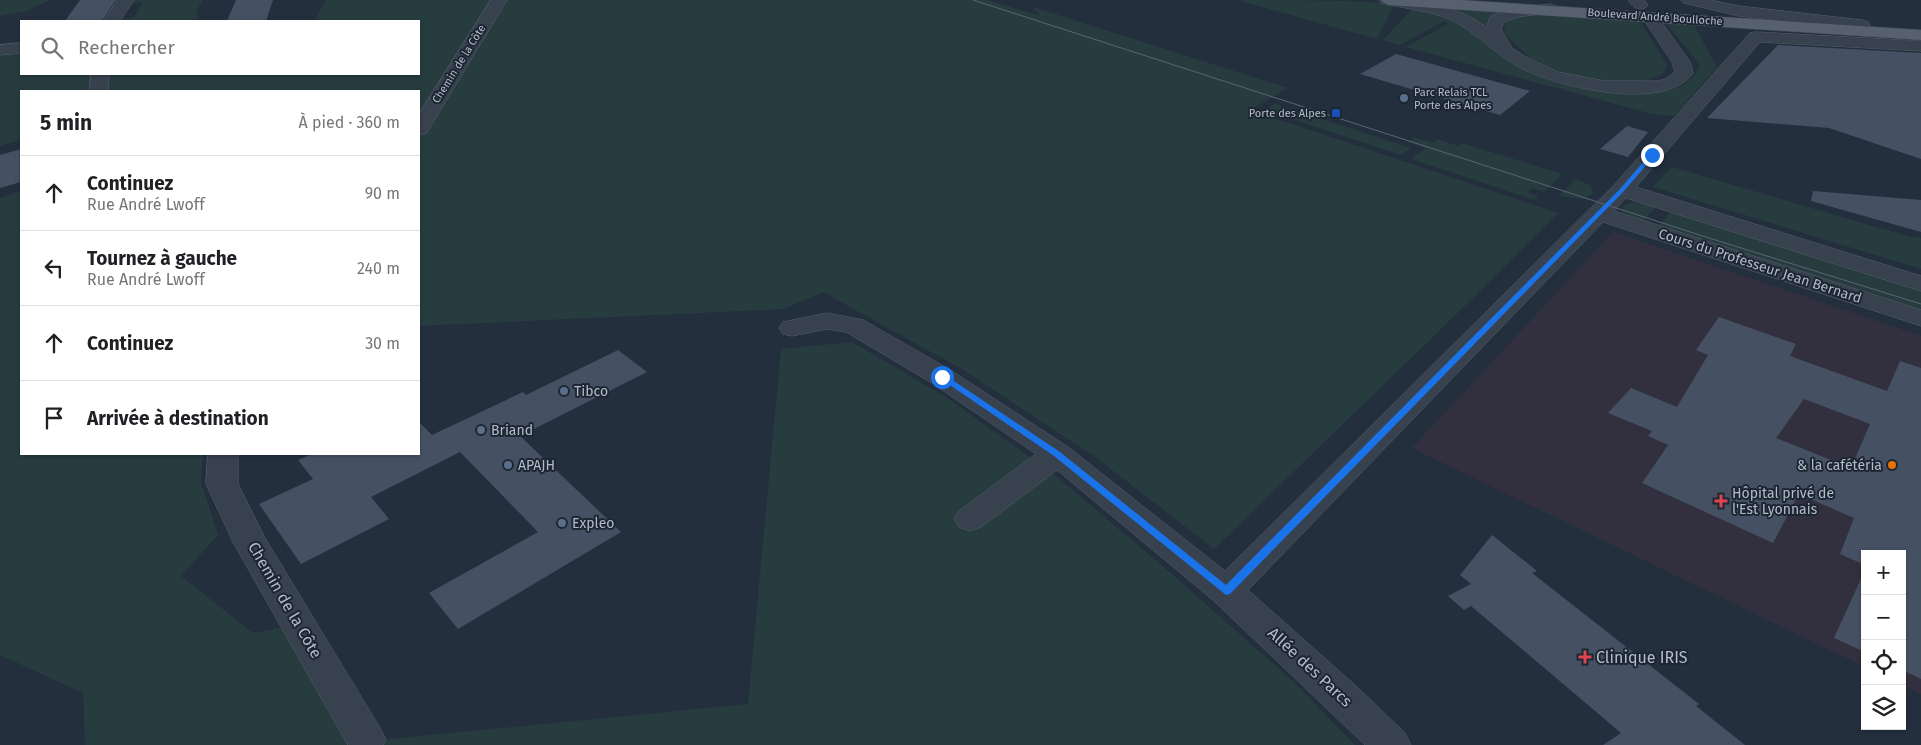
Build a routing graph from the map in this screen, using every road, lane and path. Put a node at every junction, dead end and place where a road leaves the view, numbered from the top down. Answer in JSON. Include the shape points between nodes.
{"nodes":[{"id":1,"x":126,"y":0,"type":"edge"},
{"id":2,"x":499,"y":0,"type":"edge"},
{"id":3,"x":1388,"y":0,"type":"edge"},
{"id":4,"x":1456,"y":0,"type":"edge"},
{"id":5,"x":1690,"y":0,"type":"edge"},
{"id":6,"x":1550,"y":9,"type":"junction"},
{"id":7,"x":113,"y":20,"type":"edge"},
{"id":8,"x":1654,"y":23,"type":"dead end"},
{"id":9,"x":1921,"y":30,"type":"edge"},
{"id":10,"x":1921,"y":35,"type":"edge"},
{"id":11,"x":1921,"y":46,"type":"edge"},
{"id":12,"x":20,"y":48,"type":"edge"},
{"id":13,"x":1504,"y":48,"type":"junction"},
{"id":14,"x":0,"y":50,"type":"edge"},
{"id":15,"x":100,"y":75,"type":"edge"},
{"id":16,"x":99,"y":90,"type":"edge"},
{"id":17,"x":420,"y":127,"type":"edge"},
{"id":18,"x":1622,"y":190,"type":"junction"},
{"id":19,"x":1598,"y":214,"type":"junction"},
{"id":20,"x":1921,"y":284,"type":"edge"},
{"id":21,"x":1921,"y":318,"type":"edge"},
{"id":22,"x":792,"y":328,"type":"dead end"},
{"id":23,"x":1057,"y":454,"type":"junction"},
{"id":24,"x":223,"y":455,"type":"edge"},
{"id":25,"x":970,"y":519,"type":"dead end"},
{"id":26,"x":1226,"y":591,"type":"junction"},
{"id":27,"x":366,"y":740,"type":"dead end"},
{"id":28,"x":1392,"y":745,"type":"edge"}],
"edges":[{"from":1,"to":7,"type":"street"},
{"from":2,"to":17,"type":"street","name":"Chemin de la Côte"},
{"from":3,"to":6,"type":"main road","name":"Boulevard André Boulloche"},
{"from":3,"to":13,"type":"street","via":[[1456,16]]},
{"from":4,"to":9,"type":"main road","name":"Boulevard André Boulloche"},
{"from":5,"to":9,"type":"street","via":[[1739,12]]},
{"from":6,"to":10,"type":"main road","name":"Boulevard André Boulloche"},
{"from":6,"to":13,"type":"street","via":[[1515,13],[1497,19],[1493,29]]},
{"from":8,"to":13,"type":"street","via":[[1681,62],[1684,74],[1672,84],[1641,88],[1577,81],[1535,68]]},
{"from":11,"to":18,"type":"street","via":[[1756,38]]},
{"from":12,"to":14,"type":"street"},
{"from":15,"to":16,"type":"street"},
{"from":18,"to":19,"type":"street"},
{"from":18,"to":20,"type":"street"},
{"from":19,"to":21,"type":"street","name":"Cours du Professeur Jean Bernard"},
{"from":19,"to":26,"type":"street"},
{"from":22,"to":23,"type":"street","name":"Allée des Parcs","via":[[826,321],[854,326],[942,377]]},
{"from":23,"to":25,"type":"street"},
{"from":23,"to":26,"type":"street","name":"Allée des Parcs"},
{"from":24,"to":27,"type":"street","name":"Chemin de la Côte","via":[[222,484],[250,542]]},
{"from":26,"to":28,"type":"street","name":"Allée des Parcs"}]}
